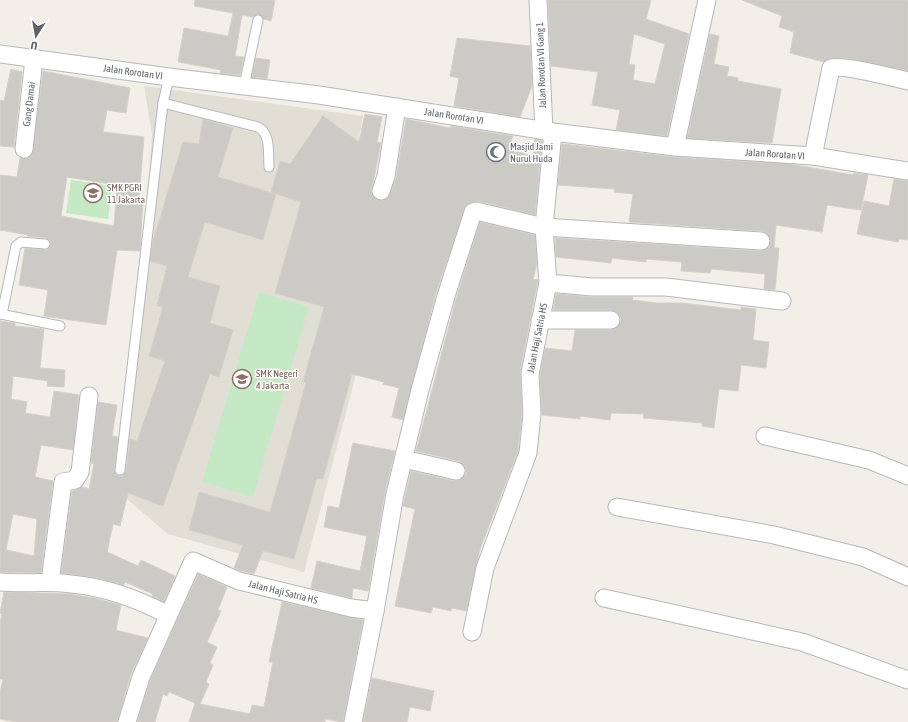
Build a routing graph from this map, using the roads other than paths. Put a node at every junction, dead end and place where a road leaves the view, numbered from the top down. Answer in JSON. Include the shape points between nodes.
{"nodes":[{"id":1,"x":538,"y":0,"type":"edge"},
{"id":2,"x":707,"y":0,"type":"edge"},
{"id":3,"x":258,"y":20,"type":"dead end"},
{"id":4,"x":0,"y":54,"type":"edge"},
{"id":5,"x":34,"y":59,"type":"junction"},
{"id":6,"x":169,"y":78,"type":"junction"},
{"id":7,"x":908,"y":81,"type":"edge"},
{"id":8,"x":244,"y":86,"type":"junction"},
{"id":9,"x":163,"y":103,"type":"junction"},
{"id":10,"x":397,"y":107,"type":"junction"},
{"id":11,"x":548,"y":131,"type":"junction"},
{"id":12,"x":675,"y":147,"type":"junction"},
{"id":13,"x":24,"y":149,"type":"dead end"},
{"id":14,"x":813,"y":156,"type":"junction"},
{"id":15,"x":269,"y":167,"type":"dead end"},
{"id":16,"x":908,"y":171,"type":"edge"},
{"id":17,"x":381,"y":191,"type":"dead end"},
{"id":18,"x":544,"y":227,"type":"junction"},
{"id":19,"x":761,"y":241,"type":"dead end"},
{"id":20,"x":45,"y":244,"type":"dead end"},
{"id":21,"x":548,"y":283,"type":"junction"},
{"id":22,"x":782,"y":301,"type":"dead end"},
{"id":23,"x":1,"y":314,"type":"edge"},
{"id":24,"x":540,"y":320,"type":"junction"},
{"id":25,"x":611,"y":320,"type":"dead end"},
{"id":26,"x":60,"y":326,"type":"dead end"},
{"id":27,"x":89,"y":396,"type":"dead end"},
{"id":28,"x":765,"y":436,"type":"dead end"},
{"id":29,"x":404,"y":459,"type":"junction"},
{"id":30,"x":120,"y":470,"type":"dead end"},
{"id":31,"x":456,"y":470,"type":"dead end"},
{"id":32,"x":908,"y":476,"type":"edge"},
{"id":33,"x":617,"y":507,"type":"dead end"},
{"id":34,"x":908,"y":577,"type":"edge"},
{"id":35,"x":0,"y":582,"type":"edge"},
{"id":36,"x":50,"y":582,"type":"junction"},
{"id":37,"x":604,"y":598,"type":"dead end"},
{"id":38,"x":375,"y":611,"type":"junction"},
{"id":39,"x":168,"y":615,"type":"junction"},
{"id":40,"x":472,"y":632,"type":"dead end"},
{"id":41,"x":908,"y":680,"type":"edge"},
{"id":42,"x":127,"y":722,"type":"edge"},
{"id":43,"x":353,"y":722,"type":"edge"}],
"edges":[{"from":1,"to":11,"type":"street","name":"Jalan Rorotan VI Gang 1"},
{"from":2,"to":12,"type":"street"},
{"from":3,"to":8,"type":"lane"},
{"from":4,"to":5,"type":"street","name":"Jalan Rorotan VI"},
{"from":5,"to":6,"type":"street","name":"Jalan Rorotan VI"},
{"from":5,"to":13,"type":"street","name":"Gang Damai"},
{"from":6,"to":8,"type":"street","name":"Jalan Rorotan VI"},
{"from":6,"to":9,"type":"lane"},
{"from":7,"to":14,"type":"street","via":[[850,69],[831,68]]},
{"from":8,"to":10,"type":"street","name":"Jalan Rorotan VI"},
{"from":9,"to":15,"type":"lane","via":[[264,130]]},
{"from":9,"to":30,"type":"lane"},
{"from":10,"to":11,"type":"street","name":"Jalan Rorotan VI"},
{"from":10,"to":17,"type":"street","via":[[386,176]]},
{"from":11,"to":12,"type":"street","name":"Jalan Rorotan VI"},
{"from":11,"to":18,"type":"street","name":"Jalan Haji Satria HS"},
{"from":12,"to":14,"type":"street","name":"Jalan Rorotan VI"},
{"from":14,"to":16,"type":"street","name":"Jalan Rorotan VI"},
{"from":18,"to":19,"type":"street"},
{"from":18,"to":21,"type":"street","name":"Jalan Haji Satria HS"},
{"from":18,"to":29,"type":"street","via":[[473,212],[446,296]]},
{"from":20,"to":23,"type":"lane","via":[[21,242],[16,246]]},
{"from":21,"to":22,"type":"street","via":[[593,287],[666,287]]},
{"from":21,"to":24,"type":"street","name":"Jalan Haji Satria HS"},
{"from":23,"to":26,"type":"lane"},
{"from":24,"to":25,"type":"street"},
{"from":24,"to":40,"type":"street","name":"Jalan Haji Satria HS","via":[[530,374],[532,414],[528,453],[485,568]]},
{"from":27,"to":36,"type":"street","via":[[80,472],[75,480],[63,482]]},
{"from":28,"to":32,"type":"street","via":[[869,460]]},
{"from":29,"to":31,"type":"street"},
{"from":29,"to":38,"type":"street","via":[[395,494]]},
{"from":33,"to":34,"type":"street","via":[[774,535],[863,557]]},
{"from":35,"to":36,"type":"street"},
{"from":36,"to":39,"type":"street","via":[[99,588],[144,602]]},
{"from":37,"to":41,"type":"street","via":[[802,642]]},
{"from":38,"to":39,"type":"street","name":"Jalan Haji Satria HS","via":[[352,608],[239,581],[195,561],[192,562]]},
{"from":38,"to":43,"type":"street"},
{"from":39,"to":42,"type":"street","via":[[140,677]]}]}
